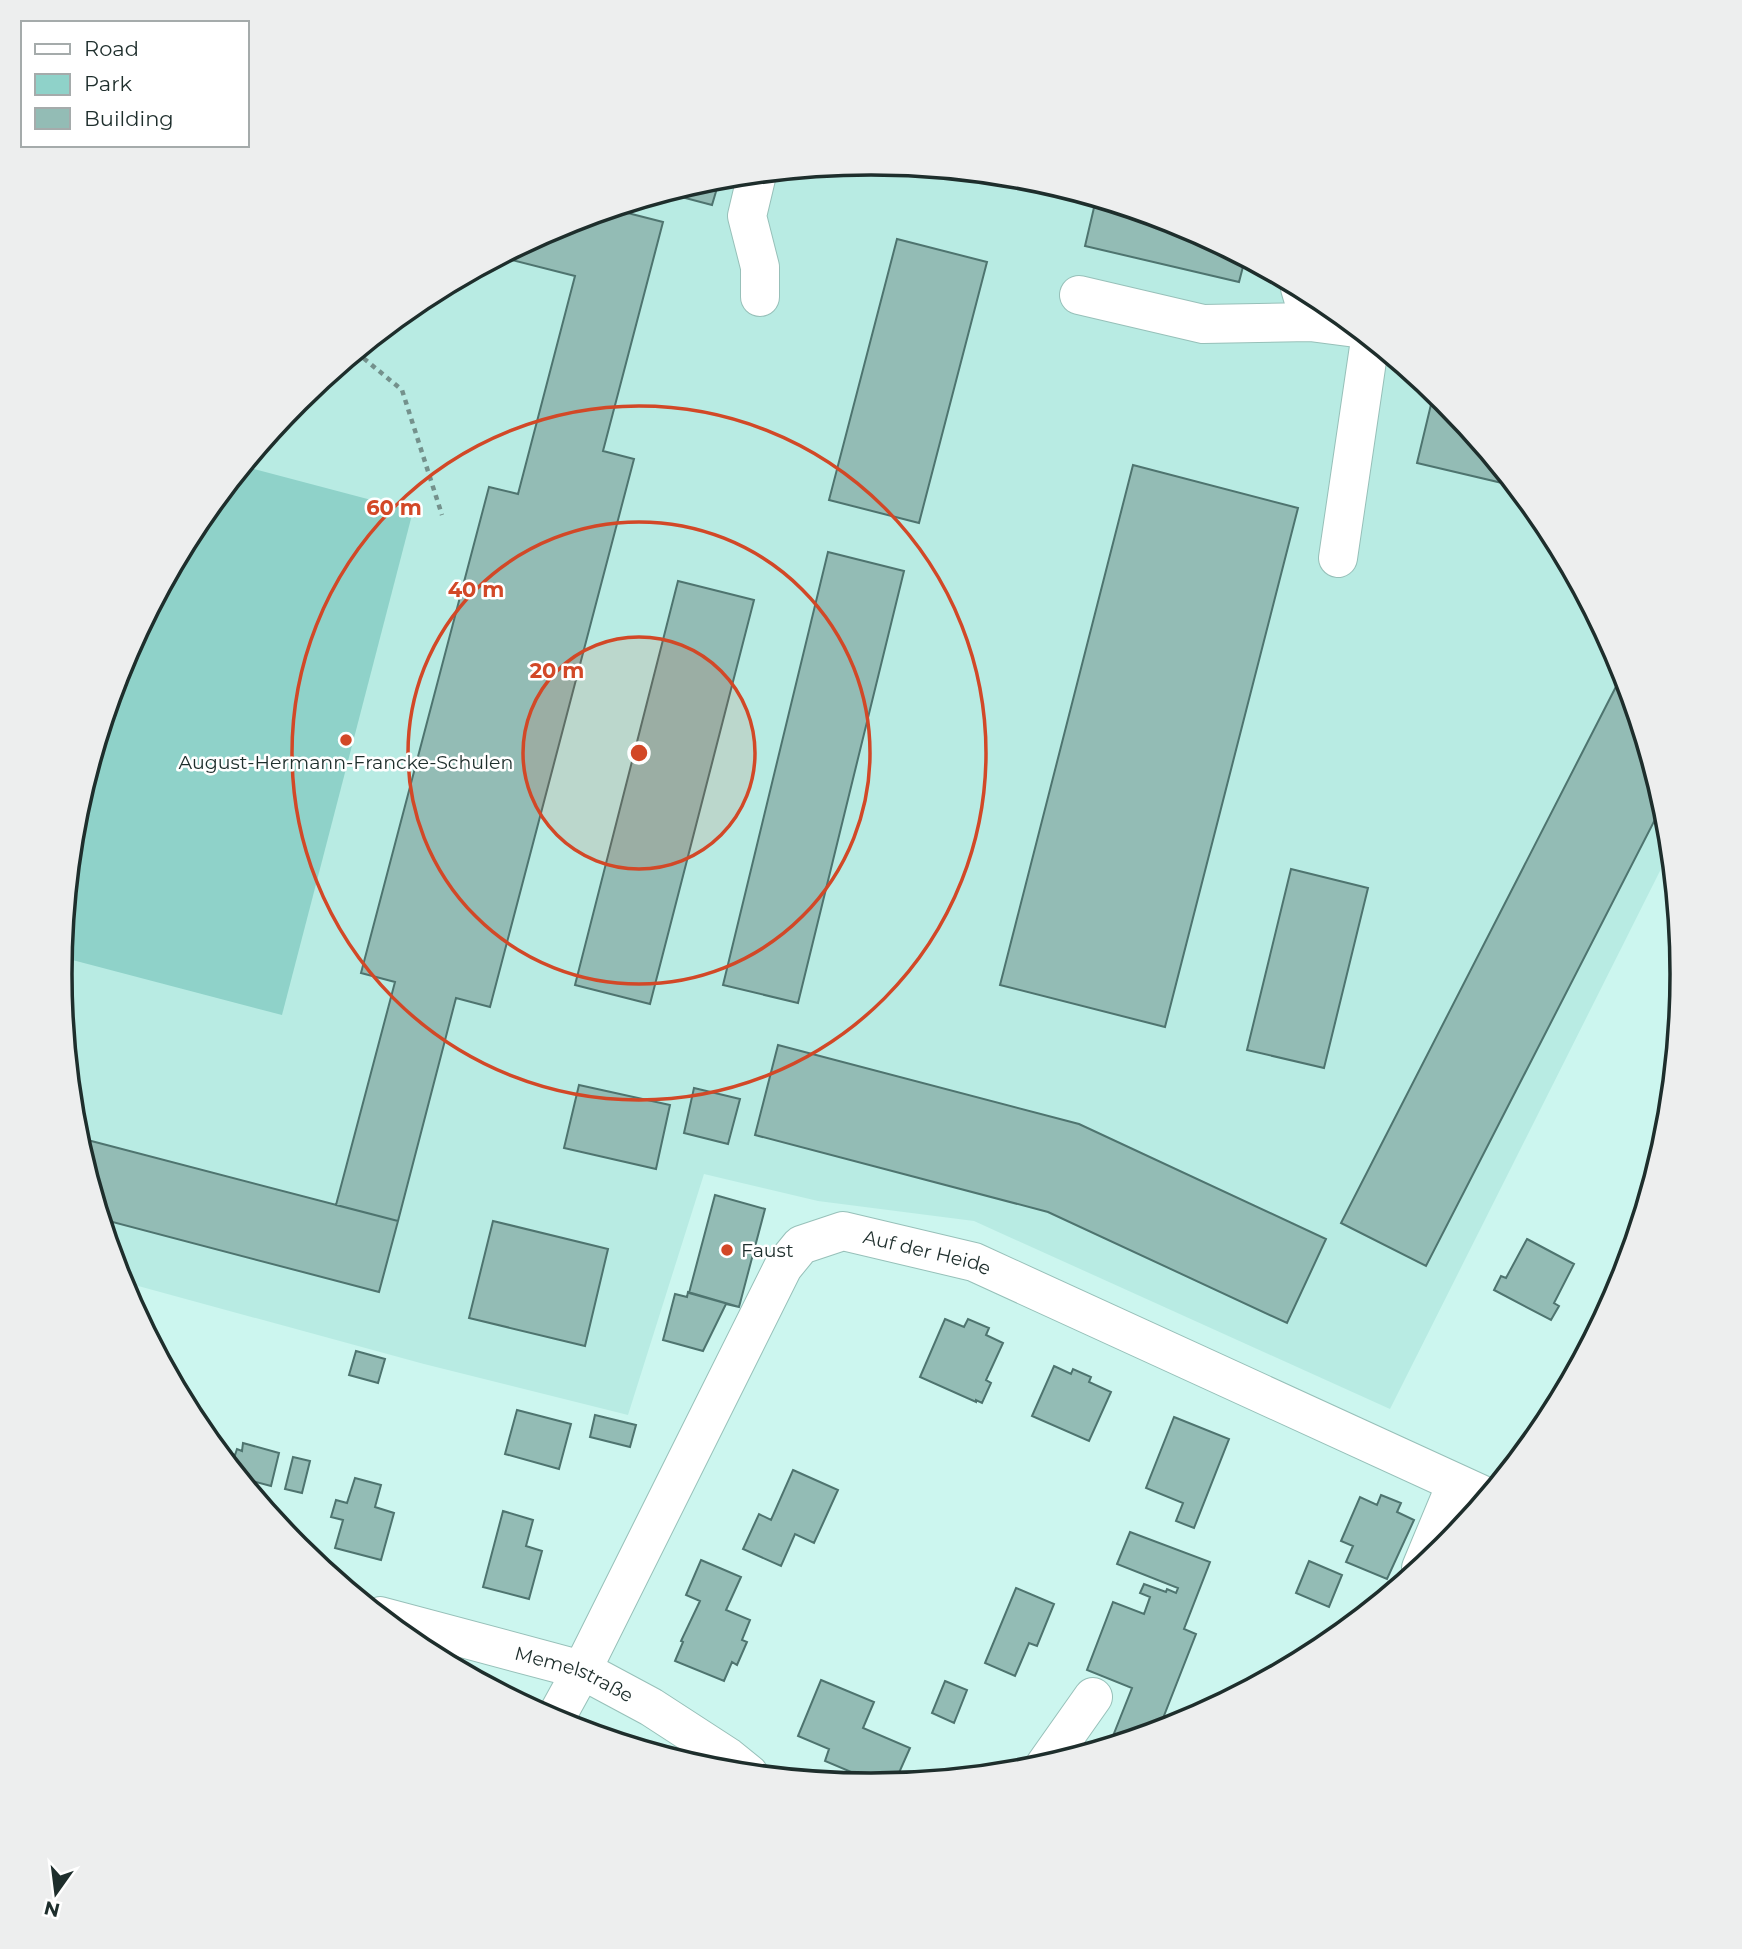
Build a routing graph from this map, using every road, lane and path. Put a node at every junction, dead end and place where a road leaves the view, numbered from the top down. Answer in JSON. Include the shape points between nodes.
{"nodes":[{"id":1,"x":755,"y":184,"type":"edge"},
{"id":2,"x":1079,"y":295,"type":"dead end"},
{"id":3,"x":760,"y":297,"type":"dead end"},
{"id":4,"x":1305,"y":304,"type":"edge"},
{"id":5,"x":1369,"y":349,"type":"edge"},
{"id":6,"x":363,"y":358,"type":"edge"},
{"id":7,"x":442,"y":515,"type":"dead end"},
{"id":8,"x":1338,"y":558,"type":"dead end"},
{"id":9,"x":1471,"y":1491,"type":"edge"},
{"id":10,"x":1447,"y":1528,"type":"edge"},
{"id":11,"x":403,"y":1622,"type":"edge"},
{"id":12,"x":582,"y":1670,"type":"junction"},
{"id":13,"x":1093,"y":1697,"type":"dead end"},
{"id":14,"x":560,"y":1711,"type":"edge"},
{"id":15,"x":1055,"y":1752,"type":"edge"},
{"id":16,"x":732,"y":1761,"type":"edge"}],
"edges":[{"from":1,"to":3,"type":"street","via":[[747,216],[760,267]]},
{"from":2,"to":4,"type":"street","via":[[1203,324]]},
{"from":5,"to":8,"type":"street"},
{"from":6,"to":7,"type":"path","via":[[402,390]]},
{"from":9,"to":10,"type":"street"},
{"from":9,"to":12,"type":"street","name":"Auf der Heide","via":[[974,1262],[843,1231],[801,1245],[783,1267]]},
{"from":11,"to":12,"type":"street","name":"Memelstraße"},
{"from":12,"to":14,"type":"street","name":"Auf der Heide"},
{"from":12,"to":16,"type":"street","name":"Memelstraße","via":[[651,1707]]},
{"from":13,"to":15,"type":"street"}]}
